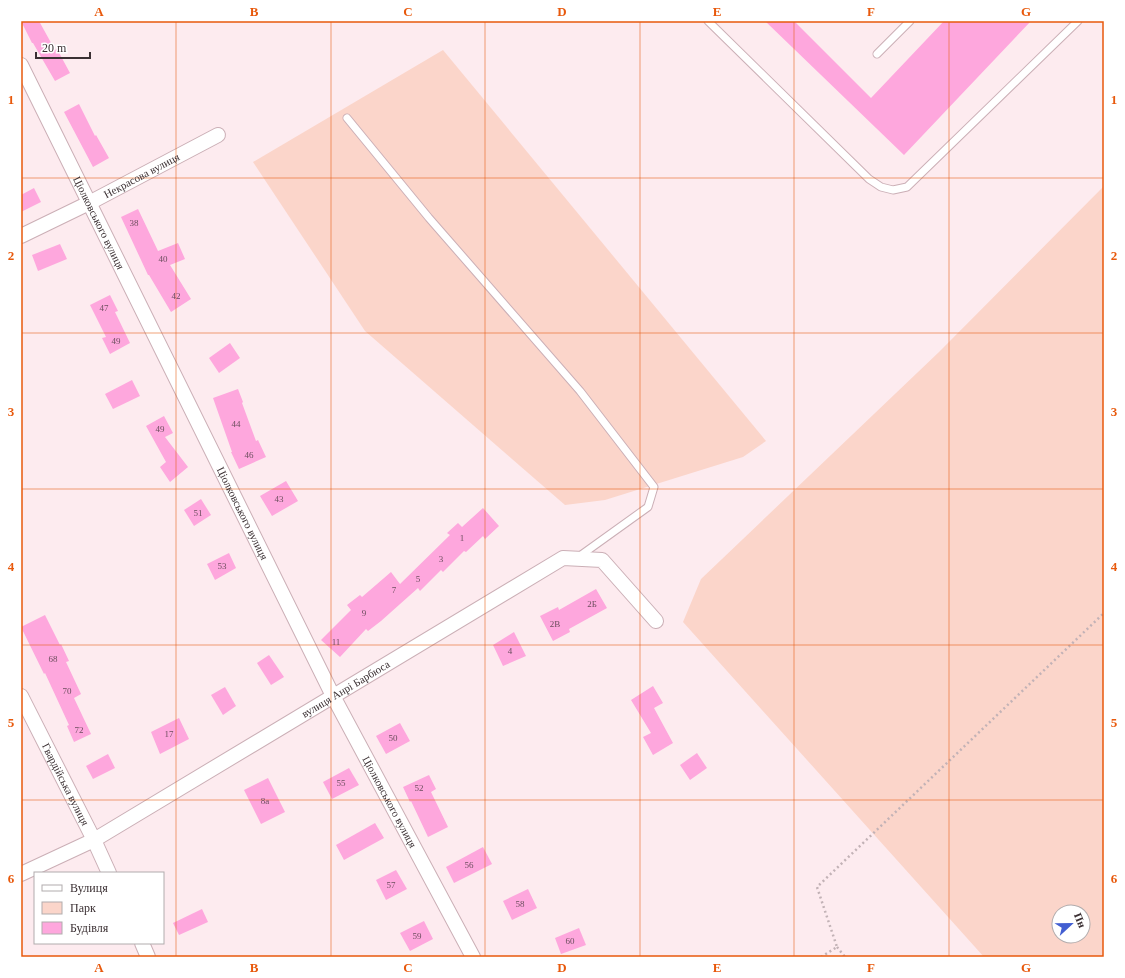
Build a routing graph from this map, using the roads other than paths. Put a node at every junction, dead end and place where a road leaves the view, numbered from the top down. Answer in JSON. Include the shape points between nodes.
{"nodes":[{"id":1,"x":708,"y":21,"type":"edge"},
{"id":2,"x":910,"y":21,"type":"edge"},
{"id":3,"x":1078,"y":21,"type":"edge"},
{"id":4,"x":877,"y":54,"type":"dead end"},
{"id":5,"x":21,"y":65,"type":"edge"},
{"id":6,"x":348,"y":118,"type":"dead end"},
{"id":7,"x":218,"y":135,"type":"dead end"},
{"id":8,"x":89,"y":203,"type":"junction"},
{"id":9,"x":21,"y":236,"type":"edge"},
{"id":10,"x":575,"y":559,"type":"junction"},
{"id":11,"x":656,"y":621,"type":"dead end"},
{"id":12,"x":21,"y":696,"type":"edge"},
{"id":13,"x":333,"y":696,"type":"junction"},
{"id":14,"x":94,"y":840,"type":"junction"},
{"id":15,"x":109,"y":872,"type":"edge"},
{"id":16,"x":21,"y":874,"type":"edge"},
{"id":17,"x":142,"y":944,"type":"edge"},
{"id":18,"x":148,"y":957,"type":"edge"},
{"id":19,"x":473,"y":957,"type":"edge"}],
"edges":[{"from":1,"to":3,"type":"lane","via":[[869,179],[893,190],[907,187]]},
{"from":2,"to":4,"type":"lane"},
{"from":5,"to":8,"type":"street","name":"Ціолковського вулиця"},
{"from":6,"to":10,"type":"lane","via":[[429,218],[580,391],[654,487],[648,507]]},
{"from":7,"to":8,"type":"street","name":"Некрасова вулиця"},
{"from":8,"to":9,"type":"street","name":"Некрасова вулиця"},
{"from":8,"to":13,"type":"street","name":"Ціолковського вулиця"},
{"from":10,"to":11,"type":"street","name":"вулиця Анрі Барбюса","via":[[602,560]]},
{"from":10,"to":13,"type":"street","name":"вулиця Анрі Барбюса","via":[[563,558]]},
{"from":12,"to":14,"type":"street","name":"Гвардійська вулиця"},
{"from":13,"to":14,"type":"street","name":"вулиця Анрі Барбюса"},
{"from":13,"to":19,"type":"street","name":"Ціолковського вулиця"},
{"from":14,"to":15,"type":"street","name":"Гвардійська вулиця"},
{"from":14,"to":16,"type":"street","name":"вулиця Анрі Барбюса"},
{"from":17,"to":18,"type":"street"}]}
